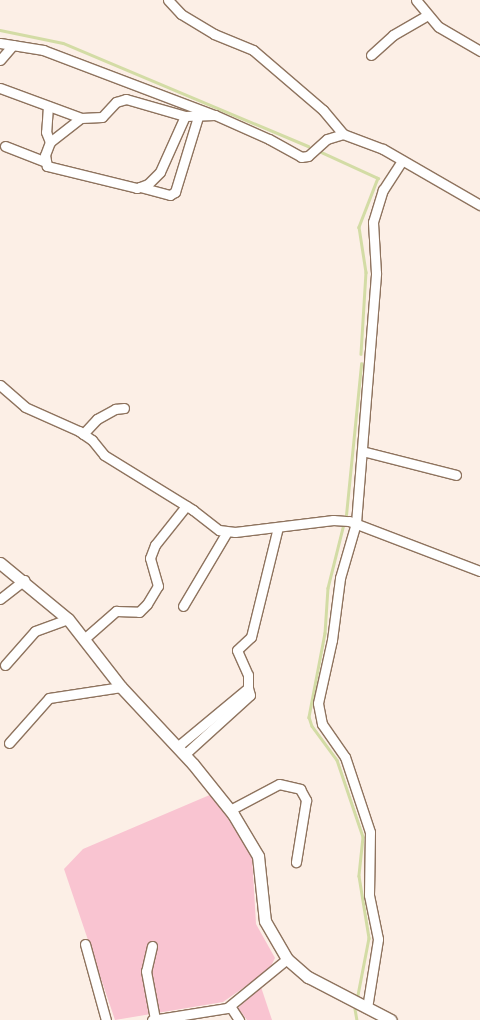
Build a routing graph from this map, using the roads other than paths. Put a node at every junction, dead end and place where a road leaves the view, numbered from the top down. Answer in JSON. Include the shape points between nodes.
{"nodes":[{"id":1,"x":168,"y":0,"type":"edge"},
{"id":2,"x":416,"y":0,"type":"edge"},
{"id":3,"x":426,"y":16,"type":"junction"},
{"id":4,"x":0,"y":43,"type":"edge"},
{"id":5,"x":14,"y":45,"type":"junction"},
{"id":6,"x":480,"y":51,"type":"edge"},
{"id":7,"x":371,"y":55,"type":"dead end"},
{"id":8,"x":0,"y":60,"type":"edge"},
{"id":9,"x":0,"y":88,"type":"edge"},
{"id":10,"x":48,"y":106,"type":"junction"},
{"id":11,"x":214,"y":115,"type":"junction"},
{"id":12,"x":185,"y":116,"type":"junction"},
{"id":13,"x":198,"y":117,"type":"junction"},
{"id":14,"x":81,"y":118,"type":"junction"},
{"id":15,"x":343,"y":134,"type":"junction"},
{"id":16,"x":50,"y":142,"type":"junction"},
{"id":17,"x":5,"y":146,"type":"dead end"},
{"id":18,"x":402,"y":161,"type":"junction"},
{"id":19,"x":46,"y":162,"type":"junction"},
{"id":20,"x":140,"y":187,"type":"junction"},
{"id":21,"x":480,"y":205,"type":"edge"},
{"id":22,"x":0,"y":385,"type":"edge"},
{"id":23,"x":124,"y":408,"type":"dead end"},
{"id":24,"x":83,"y":434,"type":"junction"},
{"id":25,"x":362,"y":451,"type":"junction"},
{"id":26,"x":456,"y":475,"type":"dead end"},
{"id":27,"x":186,"y":506,"type":"junction"},
{"id":28,"x":356,"y":524,"type":"junction"},
{"id":29,"x":278,"y":526,"type":"junction"},
{"id":30,"x":227,"y":532,"type":"junction"},
{"id":31,"x":0,"y":563,"type":"edge"},
{"id":32,"x":480,"y":571,"type":"edge"},
{"id":33,"x":24,"y":580,"type":"junction"},
{"id":34,"x":0,"y":600,"type":"edge"},
{"id":35,"x":183,"y":606,"type":"dead end"},
{"id":36,"x":68,"y":619,"type":"junction"},
{"id":37,"x":84,"y":639,"type":"junction"},
{"id":38,"x":5,"y":665,"type":"dead end"},
{"id":39,"x":121,"y":687,"type":"junction"},
{"id":40,"x":9,"y":743,"type":"dead end"},
{"id":41,"x":180,"y":751,"type":"junction"},
{"id":42,"x":230,"y":810,"type":"junction"},
{"id":43,"x":296,"y":862,"type":"dead end"},
{"id":44,"x":85,"y":944,"type":"dead end"},
{"id":45,"x":152,"y":946,"type":"dead end"},
{"id":46,"x":287,"y":959,"type":"junction"},
{"id":47,"x":230,"y":1006,"type":"junction"},
{"id":48,"x":367,"y":1008,"type":"junction"},
{"id":49,"x":106,"y":1020,"type":"edge"},
{"id":50,"x":153,"y":1020,"type":"edge"},
{"id":51,"x":239,"y":1020,"type":"edge"},
{"id":52,"x":391,"y":1020,"type":"edge"}],
"edges":[{"from":1,"to":15,"type":"street","via":[[181,14],[198,24],[253,50],[323,110]]},
{"from":2,"to":3,"type":"street"},
{"from":3,"to":6,"type":"street","via":[[452,38]]},
{"from":3,"to":7,"type":"street","via":[[393,35]]},
{"from":4,"to":5,"type":"street"},
{"from":5,"to":8,"type":"street"},
{"from":5,"to":11,"type":"street","via":[[43,50]]},
{"from":9,"to":10,"type":"street"},
{"from":10,"to":14,"type":"street"},
{"from":10,"to":16,"type":"street","via":[[46,132]]},
{"from":11,"to":13,"type":"street"},
{"from":11,"to":15,"type":"street","via":[[301,157]]},
{"from":12,"to":13,"type":"street"},
{"from":12,"to":14,"type":"street","via":[[132,99],[121,99],[102,117]]},
{"from":12,"to":20,"type":"street","via":[[160,172]]},
{"from":13,"to":20,"type":"street","via":[[175,192],[170,196]]},
{"from":14,"to":16,"type":"street"},
{"from":15,"to":18,"type":"street","via":[[383,149]]},
{"from":16,"to":19,"type":"street"},
{"from":17,"to":19,"type":"street"},
{"from":18,"to":21,"type":"street"},
{"from":18,"to":25,"type":"street","via":[[383,190],[373,222],[376,273]]},
{"from":19,"to":20,"type":"street","via":[[47,166],[56,169]]},
{"from":22,"to":24,"type":"street","via":[[25,407]]},
{"from":23,"to":24,"type":"street","via":[[114,409]]},
{"from":24,"to":27,"type":"street","via":[[104,455]]},
{"from":25,"to":26,"type":"street"},
{"from":25,"to":28,"type":"street"},
{"from":27,"to":30,"type":"street","via":[[219,530]]},
{"from":27,"to":37,"type":"street","via":[[155,545],[150,558],[158,586],[147,604],[139,612],[116,611]]},
{"from":28,"to":29,"type":"street","via":[[332,520]]},
{"from":28,"to":32,"type":"street"},
{"from":28,"to":48,"type":"street","via":[[340,578],[332,640],[318,703],[322,724],[345,758],[370,832],[368,895],[378,939]]},
{"from":29,"to":30,"type":"street"},
{"from":29,"to":41,"type":"street","via":[[252,637],[237,650],[248,675],[248,688]]},
{"from":30,"to":35,"type":"street"},
{"from":31,"to":33,"type":"main road"},
{"from":33,"to":34,"type":"street"},
{"from":33,"to":36,"type":"main road"},
{"from":36,"to":37,"type":"main road"},
{"from":36,"to":38,"type":"street","via":[[34,631]]},
{"from":37,"to":39,"type":"main road"},
{"from":39,"to":40,"type":"street","via":[[49,698]]},
{"from":39,"to":41,"type":"main road"},
{"from":41,"to":42,"type":"main road"},
{"from":42,"to":43,"type":"street","via":[[279,784],[300,789],[306,800]]},
{"from":42,"to":46,"type":"main road","via":[[258,856],[265,921]]},
{"from":44,"to":49,"type":"street"},
{"from":45,"to":50,"type":"street","via":[[146,972]]},
{"from":46,"to":47,"type":"street"},
{"from":46,"to":48,"type":"main road","via":[[308,977]]},
{"from":47,"to":50,"type":"street"},
{"from":47,"to":51,"type":"street"},
{"from":48,"to":52,"type":"main road"}]}
